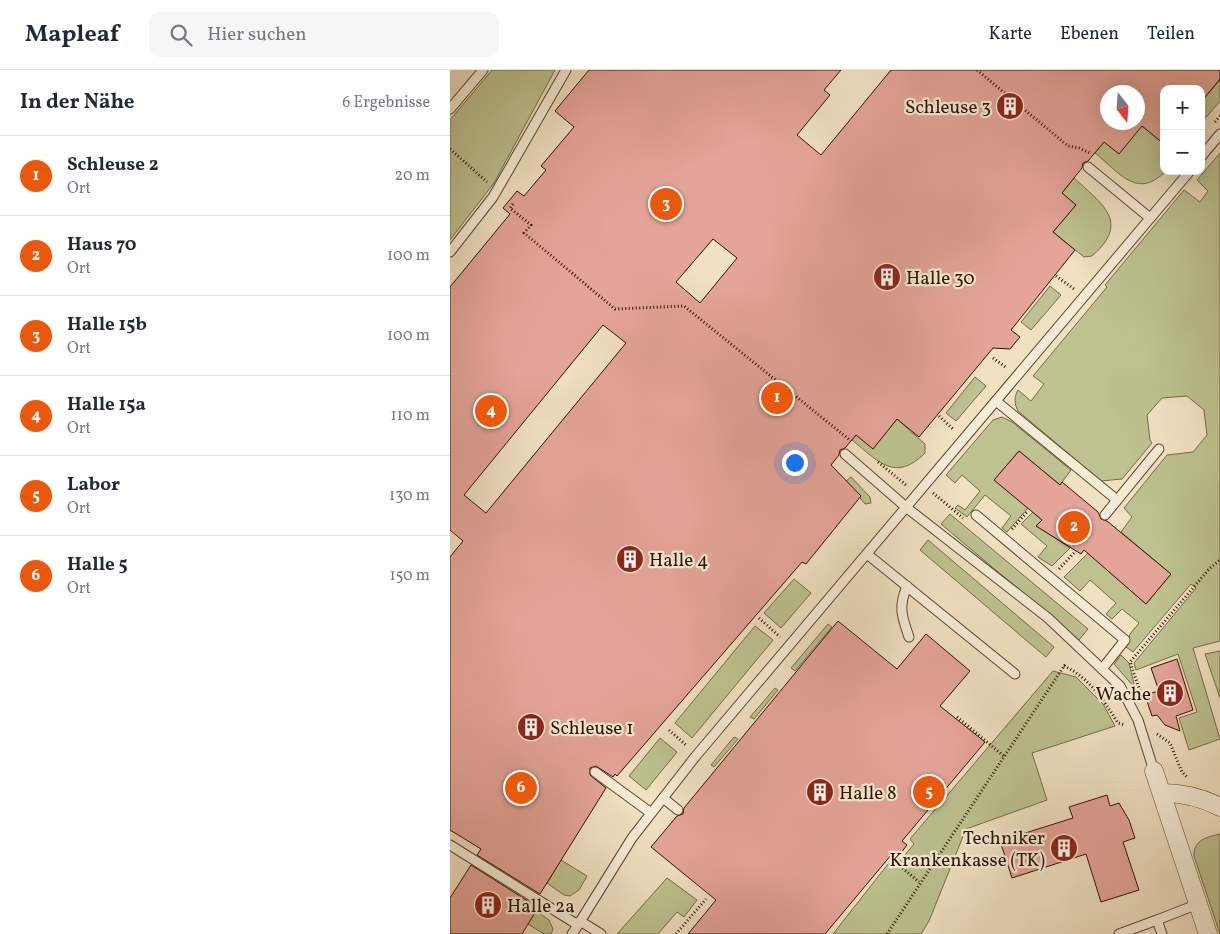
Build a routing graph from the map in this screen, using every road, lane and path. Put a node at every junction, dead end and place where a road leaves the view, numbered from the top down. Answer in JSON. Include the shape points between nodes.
{"nodes":[{"id":1,"x":483,"y":70,"type":"edge"},
{"id":2,"x":566,"y":70,"type":"edge"},
{"id":3,"x":977,"y":70,"type":"edge"},
{"id":4,"x":450,"y":109,"type":"edge"},
{"id":5,"x":1220,"y":134,"type":"edge"},
{"id":6,"x":450,"y":149,"type":"edge"},
{"id":7,"x":1205,"y":152,"type":"edge"},
{"id":8,"x":1096,"y":156,"type":"dead end"},
{"id":9,"x":1088,"y":167,"type":"dead end"},
{"id":10,"x":1187,"y":175,"type":"edge"},
{"id":11,"x":491,"y":185,"type":"dead end"},
{"id":12,"x":513,"y":204,"type":"dead end"},
{"id":13,"x":1150,"y":218,"type":"junction"},
{"id":14,"x":450,"y":252,"type":"edge"},
{"id":15,"x":1056,"y":276,"type":"dead end"},
{"id":16,"x":1074,"y":290,"type":"dead end"},
{"id":17,"x":993,"y":358,"type":"dead end"},
{"id":18,"x":1008,"y":369,"type":"dead end"},
{"id":19,"x":996,"y":401,"type":"junction"},
{"id":20,"x":939,"y":416,"type":"dead end"},
{"id":21,"x":956,"y":432,"type":"dead end"},
{"id":22,"x":854,"y":443,"type":"dead end"},
{"id":23,"x":1159,"y":448,"type":"dead end"},
{"id":24,"x":845,"y":454,"type":"dead end"},
{"id":25,"x":876,"y":461,"type":"dead end"},
{"id":26,"x":912,"y":480,"type":"dead end"},
{"id":27,"x":1117,"y":500,"type":"junction"},
{"id":28,"x":907,"y":508,"type":"junction"},
{"id":29,"x":976,"y":515,"type":"dead end"},
{"id":30,"x":1105,"y":515,"type":"dead end"},
{"id":31,"x":867,"y":554,"type":"junction"},
{"id":32,"x":1220,"y":560,"type":"edge"},
{"id":33,"x":907,"y":586,"type":"junction"},
{"id":34,"x":759,"y":618,"type":"dead end"},
{"id":35,"x":780,"y":637,"type":"dead end"},
{"id":36,"x":909,"y":637,"type":"dead end"},
{"id":37,"x":1102,"y":669,"type":"junction"},
{"id":38,"x":1015,"y":674,"type":"dead end"},
{"id":39,"x":1142,"y":697,"type":"dead end"},
{"id":40,"x":957,"y":717,"type":"dead end"},
{"id":41,"x":669,"y":730,"type":"dead end"},
{"id":42,"x":1143,"y":735,"type":"junction"},
{"id":43,"x":690,"y":748,"type":"dead end"},
{"id":44,"x":1005,"y":757,"type":"junction"},
{"id":45,"x":1154,"y":771,"type":"joint"},
{"id":46,"x":595,"y":772,"type":"dead end"},
{"id":47,"x":1190,"y":780,"type":"dead end"},
{"id":48,"x":1162,"y":794,"type":"junction"},
{"id":49,"x":662,"y":798,"type":"junction"},
{"id":50,"x":1220,"y":807,"type":"edge"},
{"id":51,"x":678,"y":810,"type":"dead end"},
{"id":52,"x":651,"y":813,"type":"junction"},
{"id":53,"x":450,"y":845,"type":"edge"},
{"id":54,"x":892,"y":859,"type":"dead end"},
{"id":55,"x":919,"y":882,"type":"junction"},
{"id":56,"x":706,"y":899,"type":"dead end"},
{"id":57,"x":1198,"y":904,"type":"junction"},
{"id":58,"x":1157,"y":920,"type":"junction"},
{"id":59,"x":579,"y":923,"type":"junction"},
{"id":60,"x":572,"y":934,"type":"edge"},
{"id":61,"x":601,"y":934,"type":"edge"},
{"id":62,"x":676,"y":934,"type":"edge"},
{"id":63,"x":887,"y":934,"type":"edge"},
{"id":64,"x":1119,"y":934,"type":"edge"},
{"id":65,"x":1162,"y":934,"type":"edge"},
{"id":66,"x":1208,"y":934,"type":"edge"}],
"edges":[{"from":1,"to":4,"type":"lane"},
{"from":2,"to":14,"type":"lane","via":[[493,197]]},
{"from":3,"to":8,"type":"path","via":[[1068,146]]},
{"from":5,"to":7,"type":"lane"},
{"from":6,"to":11,"type":"path"},
{"from":9,"to":13,"type":"lane"},
{"from":10,"to":13,"type":"lane"},
{"from":12,"to":22,"type":"path","via":[[510,208],[531,225],[524,233],[616,309],[684,306]]},
{"from":13,"to":19,"type":"lane"},
{"from":15,"to":16,"type":"path"},
{"from":17,"to":18,"type":"path"},
{"from":19,"to":27,"type":"lane"},
{"from":19,"to":28,"type":"lane"},
{"from":20,"to":21,"type":"path"},
{"from":23,"to":27,"type":"lane"},
{"from":24,"to":28,"type":"lane"},
{"from":25,"to":26,"type":"path","via":[[906,485]]},
{"from":27,"to":30,"type":"lane"},
{"from":28,"to":31,"type":"lane"},
{"from":28,"to":37,"type":"lane","via":[[1048,618]]},
{"from":29,"to":37,"type":"lane","via":[[1125,640]]},
{"from":31,"to":33,"type":"lane"},
{"from":31,"to":49,"type":"lane"},
{"from":32,"to":39,"type":"path","via":[[1130,662]]},
{"from":33,"to":36,"type":"lane","via":[[900,600]]},
{"from":33,"to":38,"type":"lane"},
{"from":34,"to":35,"type":"path"},
{"from":37,"to":42,"type":"lane","via":[[1120,686]]},
{"from":40,"to":44,"type":"path"},
{"from":41,"to":43,"type":"path"},
{"from":42,"to":44,"type":"path","via":[[1130,740],[1124,724],[1118,723],[1092,685],[1065,665]]},
{"from":42,"to":45,"type":"lane"},
{"from":42,"to":47,"type":"path","via":[[1154,732],[1170,743],[1182,772]]},
{"from":44,"to":55,"type":"path"},
{"from":45,"to":48,"type":"street"},
{"from":46,"to":52,"type":"lane"},
{"from":48,"to":50,"type":"street","via":[[1181,793]]},
{"from":48,"to":57,"type":"street"},
{"from":49,"to":51,"type":"lane"},
{"from":49,"to":52,"type":"lane"},
{"from":52,"to":59,"type":"lane"},
{"from":53,"to":59,"type":"lane"},
{"from":54,"to":55,"type":"path"},
{"from":55,"to":63,"type":"path"},
{"from":56,"to":62,"type":"path"},
{"from":57,"to":58,"type":"lane"},
{"from":57,"to":66,"type":"street"},
{"from":58,"to":64,"type":"lane"},
{"from":58,"to":65,"type":"lane"},
{"from":59,"to":60,"type":"lane"},
{"from":59,"to":61,"type":"lane"}]}
